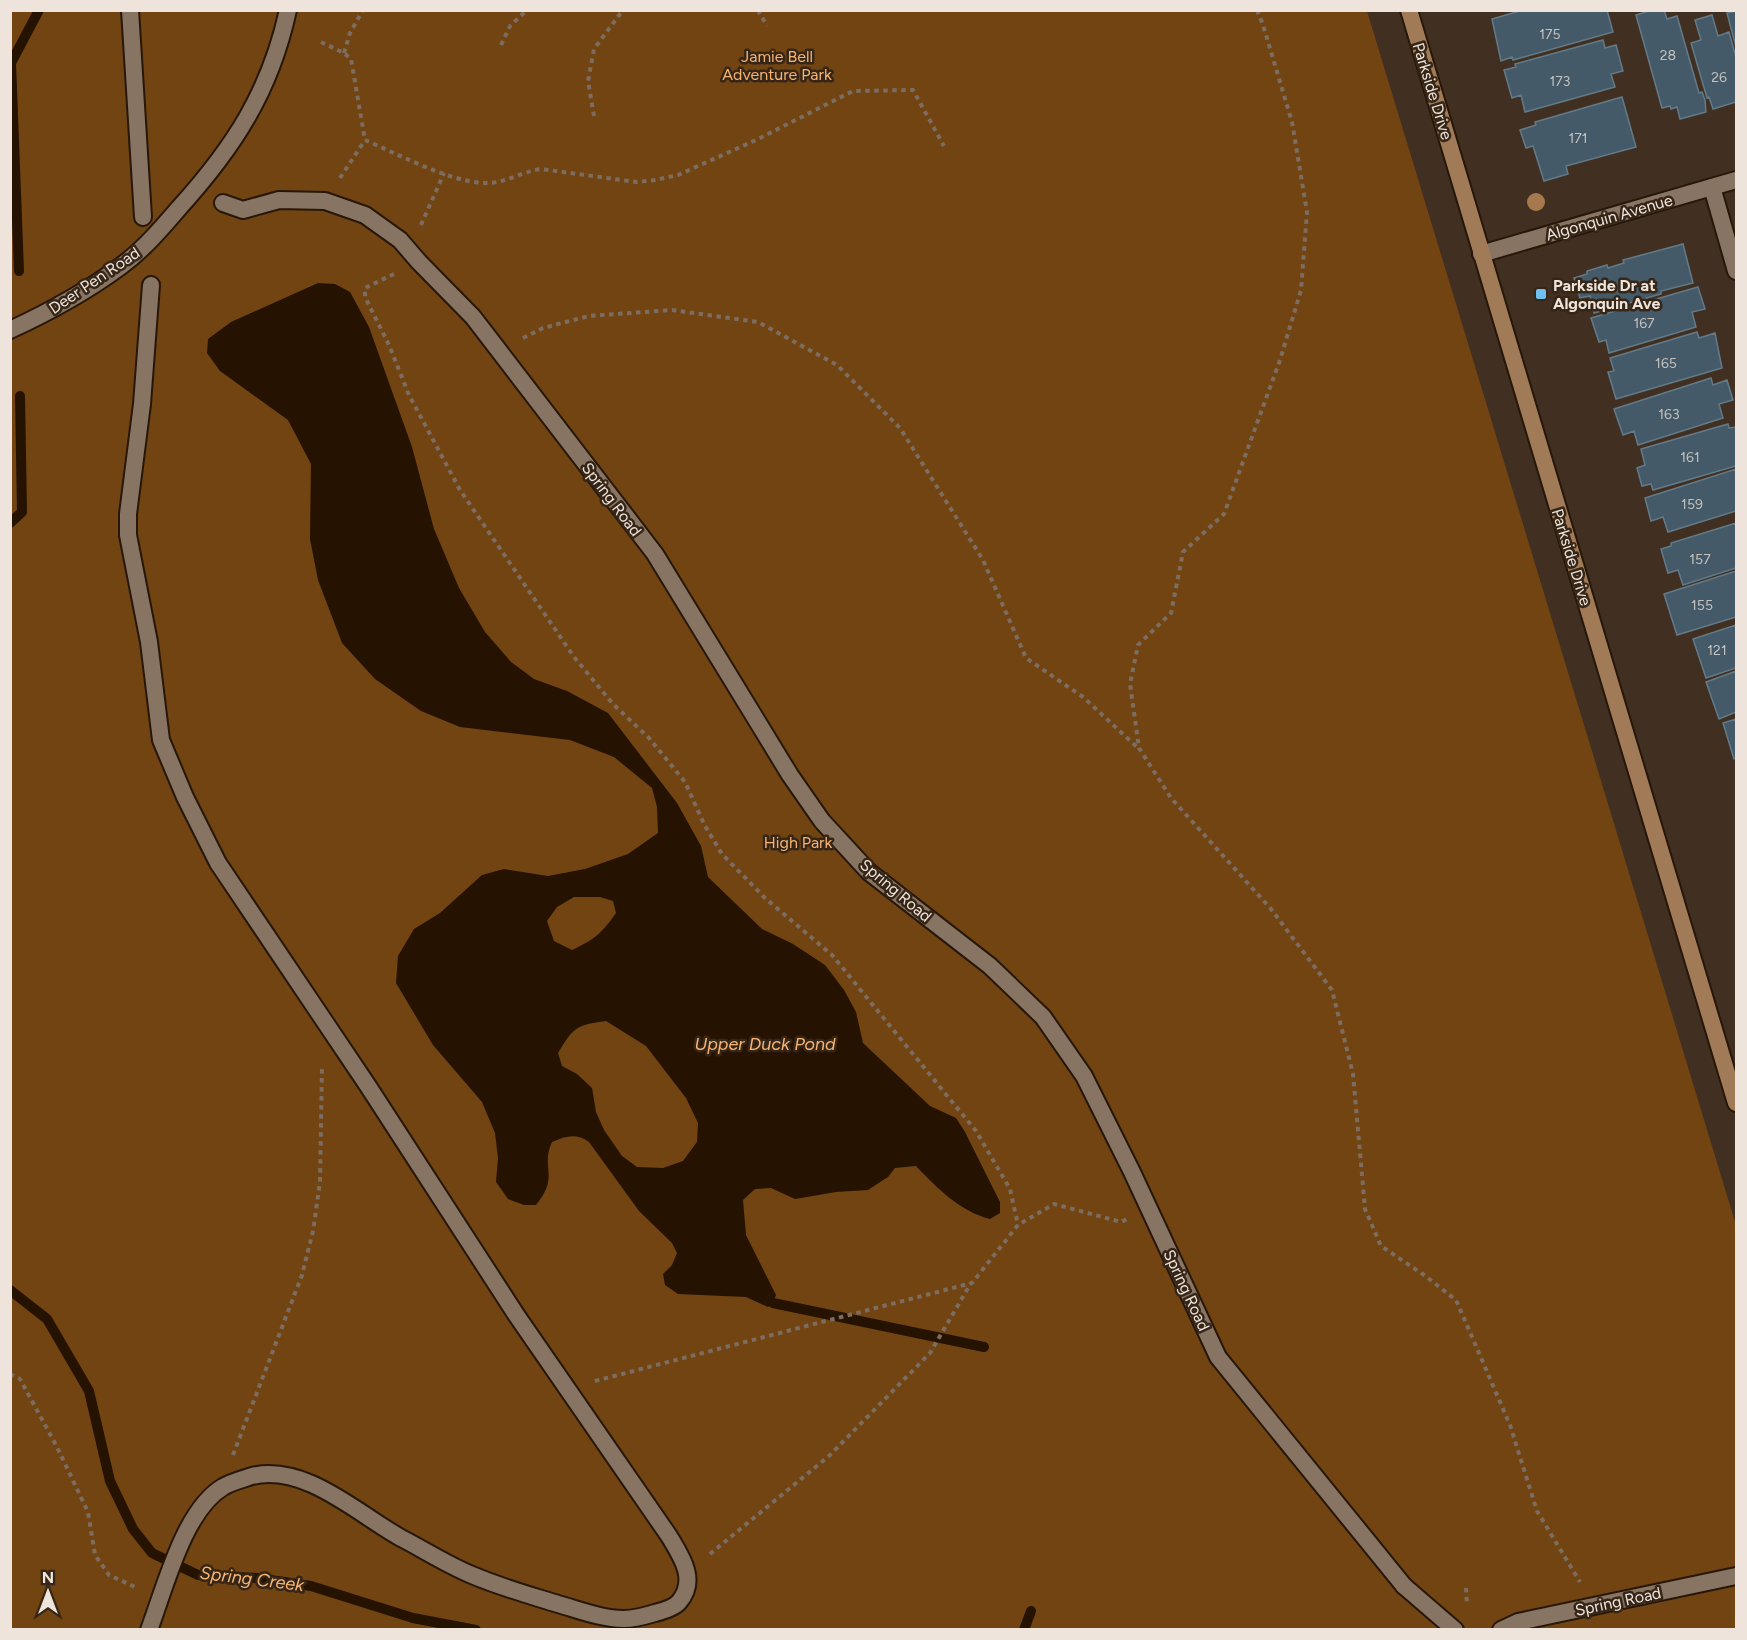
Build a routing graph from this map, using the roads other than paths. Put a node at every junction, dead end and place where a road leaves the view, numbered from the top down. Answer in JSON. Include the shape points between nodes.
{"nodes":[{"id":1,"x":130,"y":10,"type":"edge"},
{"id":2,"x":288,"y":10,"type":"edge"},
{"id":3,"x":1409,"y":10,"type":"edge"},
{"id":4,"x":1737,"y":180,"type":"edge"},
{"id":5,"x":1712,"y":187,"type":"junction"},
{"id":6,"x":223,"y":203,"type":"dead end"},
{"id":7,"x":143,"y":217,"type":"dead end"},
{"id":8,"x":1481,"y":254,"type":"junction"},
{"id":9,"x":1737,"y":271,"type":"edge"},
{"id":10,"x":151,"y":285,"type":"dead end"},
{"id":11,"x":10,"y":330,"type":"edge"},
{"id":12,"x":1737,"y":1102,"type":"edge"},
{"id":13,"x":1737,"y":1576,"type":"edge"},
{"id":14,"x":148,"y":1629,"type":"edge"},
{"id":15,"x":1455,"y":1629,"type":"edge"},
{"id":16,"x":1501,"y":1629,"type":"edge"}],
"edges":[{"from":1,"to":7,"type":"street"},
{"from":2,"to":11,"type":"street","name":"Deer Pen Road","via":[[263,90],[231,146],[193,193],[147,245],[122,266],[63,305]]},
{"from":3,"to":8,"type":"main road","name":"Parkside Drive"},
{"from":4,"to":5,"type":"street","name":"Algonquin Avenue"},
{"from":5,"to":8,"type":"street","name":"Algonquin Avenue"},
{"from":5,"to":9,"type":"street"},
{"from":6,"to":15,"type":"street","name":"Spring Road","via":[[243,210],[279,200],[325,201],[365,215],[400,240],[473,317],[655,554],[790,775],[822,820],[869,872],[990,966],[1043,1017],[1084,1076],[1218,1357],[1404,1586]]},
{"from":8,"to":12,"type":"main road","name":"Parkside Drive"},
{"from":10,"to":14,"type":"street","via":[[128,535],[149,642],[161,740],[218,863],[566,1388],[669,1536],[682,1558],[688,1584],[677,1605],[664,1611],[623,1619],[589,1614],[470,1574],[401,1538],[331,1493],[269,1473],[222,1487],[192,1519]]},
{"from":13,"to":16,"type":"street","name":"Spring Road","via":[[1518,1622]]}]}
